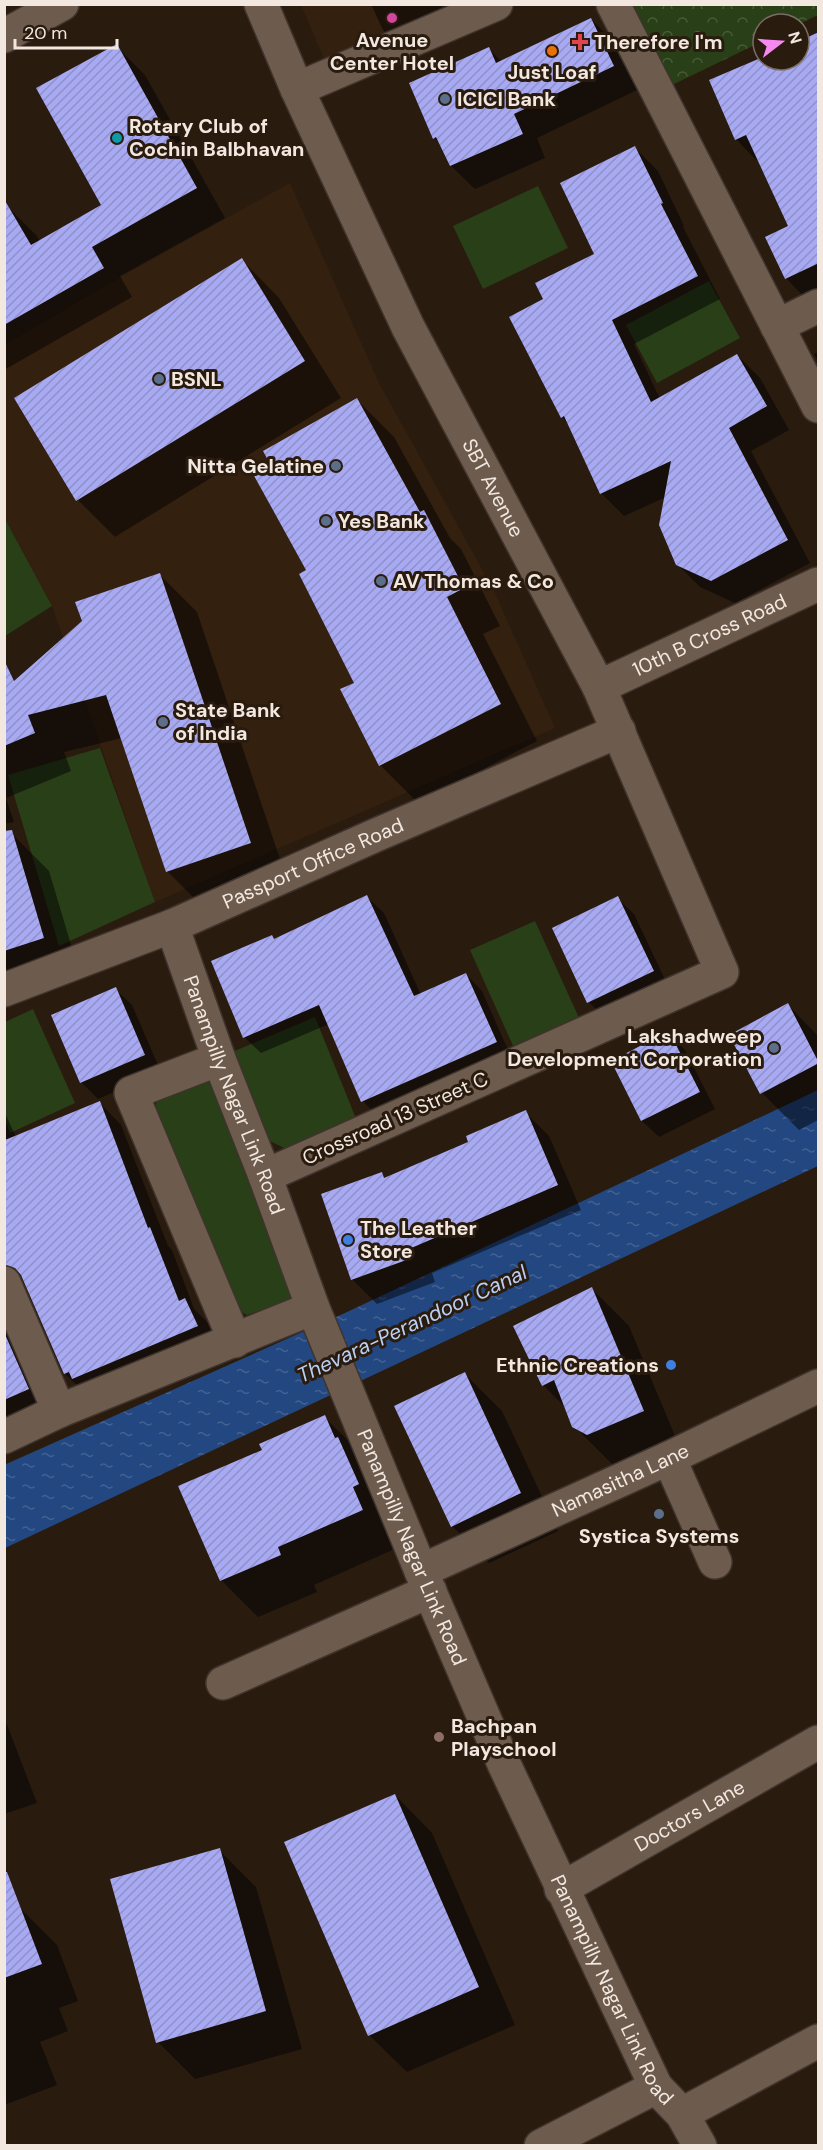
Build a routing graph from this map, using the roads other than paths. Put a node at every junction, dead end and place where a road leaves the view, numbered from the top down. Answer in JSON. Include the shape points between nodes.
{"nodes":[{"id":1,"x":62,"y":4,"type":"edge"},
{"id":2,"x":261,"y":4,"type":"edge"},
{"id":3,"x":496,"y":4,"type":"edge"},
{"id":4,"x":613,"y":4,"type":"edge"},
{"id":5,"x":4,"y":36,"type":"edge"},
{"id":6,"x":297,"y":89,"type":"junction"},
{"id":7,"x":819,"y":306,"type":"edge"},
{"id":8,"x":777,"y":326,"type":"junction"},
{"id":9,"x":819,"y":406,"type":"edge"},
{"id":10,"x":819,"y":584,"type":"edge"},
{"id":11,"x":599,"y":687,"type":"junction"},
{"id":12,"x":619,"y":731,"type":"junction"},
{"id":13,"x":172,"y":926,"type":"junction"},
{"id":14,"x":722,"y":972,"type":"joint"},
{"id":15,"x":4,"y":990,"type":"edge"},
{"id":16,"x":219,"y":1059,"type":"junction"},
{"id":17,"x":265,"y":1176,"type":"junction"},
{"id":18,"x":4,"y":1283,"type":"edge"},
{"id":19,"x":313,"y":1308,"type":"junction"},
{"id":20,"x":235,"y":1341,"type":"junction"},
{"id":21,"x":819,"y":1386,"type":"edge"},
{"id":22,"x":59,"y":1411,"type":"junction"},
{"id":23,"x":4,"y":1437,"type":"edge"},
{"id":24,"x":669,"y":1458,"type":"junction"},
{"id":25,"x":715,"y":1562,"type":"dead end"},
{"id":26,"x":425,"y":1581,"type":"junction"},
{"id":27,"x":223,"y":1683,"type":"dead end"},
{"id":28,"x":819,"y":1742,"type":"edge"},
{"id":29,"x":561,"y":1888,"type":"junction"},
{"id":30,"x":819,"y":2041,"type":"edge"},
{"id":31,"x":657,"y":2087,"type":"junction"},
{"id":32,"x":682,"y":2114,"type":"junction"},
{"id":33,"x":541,"y":2145,"type":"edge"},
{"id":34,"x":700,"y":2145,"type":"edge"}],
"edges":[{"from":1,"to":5,"type":"street"},
{"from":2,"to":6,"type":"street","name":"SBT Avenue"},
{"from":3,"to":6,"type":"street"},
{"from":4,"to":8,"type":"street"},
{"from":6,"to":11,"type":"street","name":"SBT Avenue","via":[[408,327]]},
{"from":7,"to":8,"type":"street"},
{"from":8,"to":9,"type":"street"},
{"from":10,"to":11,"type":"street","name":"10th B Cross Road"},
{"from":11,"to":12,"type":"street","name":"SBT Avenue"},
{"from":12,"to":13,"type":"street","name":"Passport Office Road"},
{"from":12,"to":14,"type":"street","name":"SBT Avenue"},
{"from":13,"to":15,"type":"street","name":"Passport Office Road"},
{"from":13,"to":16,"type":"street","name":"Panampilly Nagar Link Road"},
{"from":14,"to":17,"type":"street","name":"Crossroad 13 Street C"},
{"from":16,"to":17,"type":"street","name":"Panampilly Nagar Link Road"},
{"from":16,"to":20,"type":"street","via":[[130,1094]]},
{"from":17,"to":19,"type":"street","name":"Panampilly Nagar Link Road"},
{"from":18,"to":22,"type":"street"},
{"from":19,"to":20,"type":"street"},
{"from":19,"to":26,"type":"street","name":"Panampilly Nagar Link Road"},
{"from":20,"to":22,"type":"street"},
{"from":21,"to":24,"type":"street","name":"Namasitha Lane"},
{"from":22,"to":23,"type":"street"},
{"from":24,"to":25,"type":"street"},
{"from":24,"to":26,"type":"street","name":"Namasitha Lane"},
{"from":26,"to":27,"type":"street","name":"Namasitha Lane"},
{"from":26,"to":29,"type":"street","name":"Panampilly Nagar Link Road"},
{"from":28,"to":29,"type":"street","name":"Doctors Lane"},
{"from":29,"to":31,"type":"street","name":"Panampilly Nagar Link Road"},
{"from":30,"to":32,"type":"street"},
{"from":31,"to":32,"type":"street","name":"Panampilly Nagar Link Road"},
{"from":31,"to":33,"type":"street"},
{"from":32,"to":34,"type":"street","name":"Panampilly Nagar Link Road"}]}
